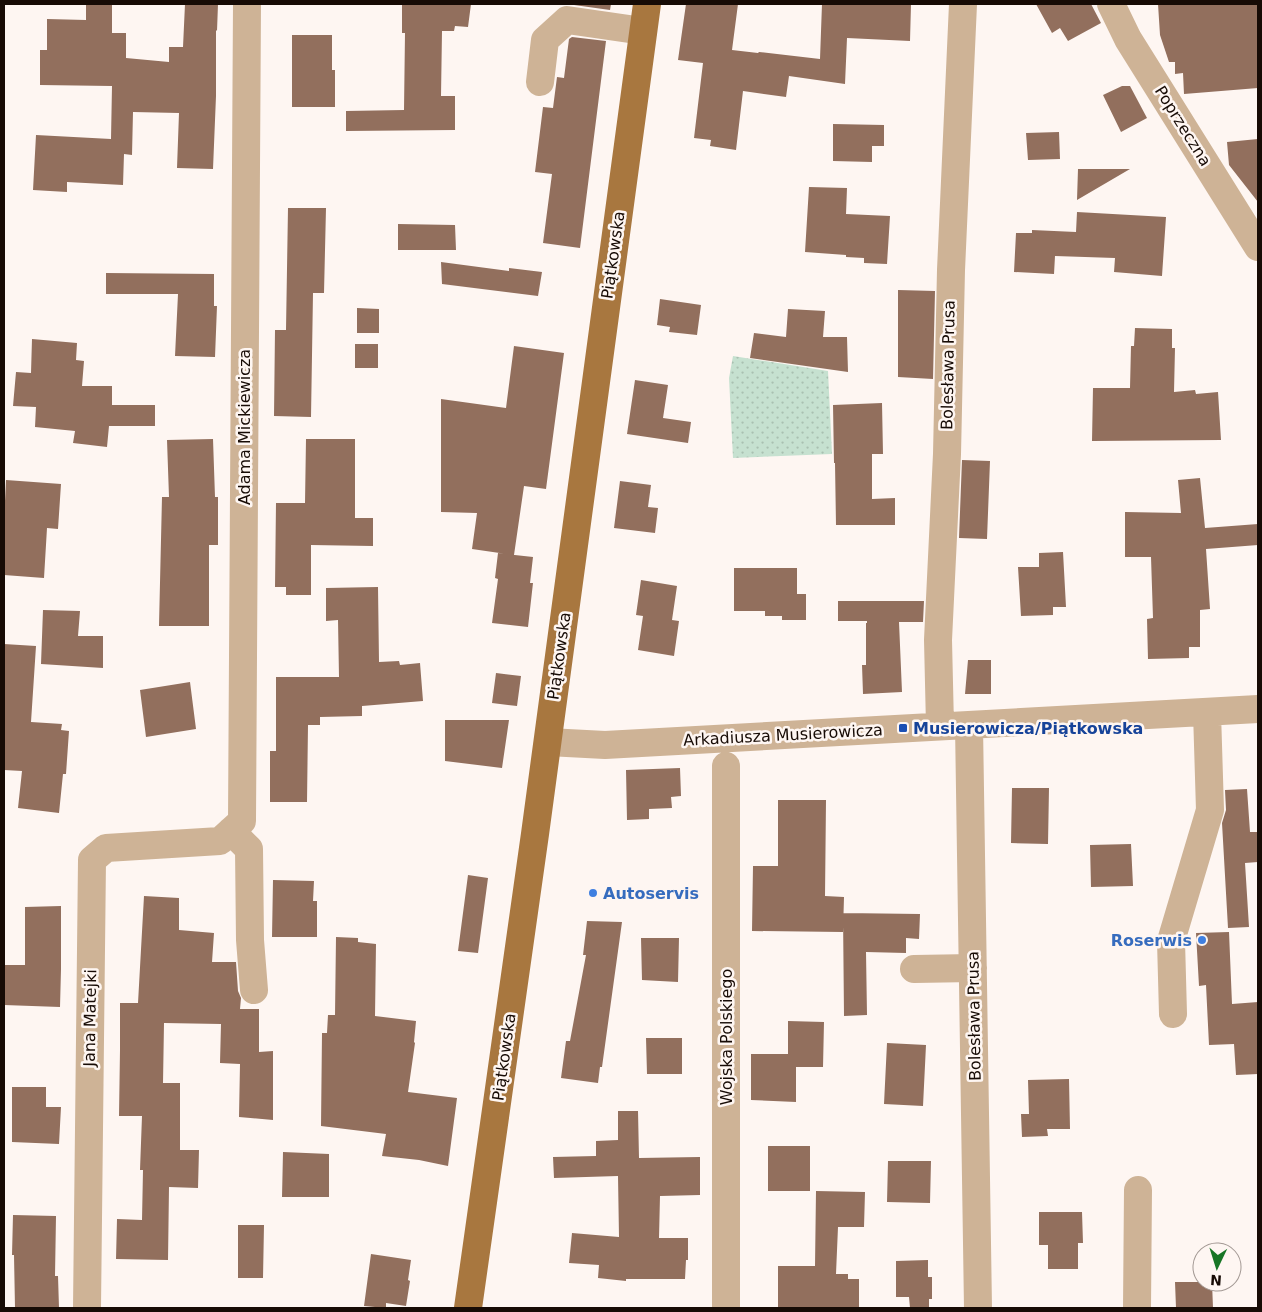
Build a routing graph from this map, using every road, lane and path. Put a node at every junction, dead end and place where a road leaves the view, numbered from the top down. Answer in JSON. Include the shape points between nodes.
{"nodes":[{"id":1,"x":247,"y":4,"type":"edge"},
{"id":2,"x":647,"y":4,"type":"edge"},
{"id":3,"x":963,"y":4,"type":"edge"},
{"id":4,"x":1111,"y":4,"type":"edge"},
{"id":5,"x":644,"y":31,"type":"junction"},
{"id":6,"x":540,"y":82,"type":"dead end"},
{"id":7,"x":1258,"y":247,"type":"edge"},
{"id":8,"x":1258,"y":709,"type":"edge"},
{"id":9,"x":1207,"y":712,"type":"junction"},
{"id":10,"x":969,"y":725,"type":"junction"},
{"id":11,"x":940,"y":726,"type":"junction"},
{"id":12,"x":548,"y":742,"type":"junction"},
{"id":13,"x":726,"y":766,"type":"dead end"},
{"id":14,"x":225,"y":836,"type":"junction"},
{"id":15,"x":973,"y":968,"type":"junction"},
{"id":16,"x":914,"y":969,"type":"dead end"},
{"id":17,"x":254,"y":990,"type":"dead end"},
{"id":18,"x":1173,"y":1014,"type":"dead end"},
{"id":19,"x":1138,"y":1190,"type":"dead end"},
{"id":20,"x":87,"y":1308,"type":"edge"},
{"id":21,"x":468,"y":1308,"type":"edge"},
{"id":22,"x":726,"y":1308,"type":"edge"},
{"id":23,"x":978,"y":1308,"type":"edge"},
{"id":24,"x":1137,"y":1308,"type":"edge"}],
"edges":[{"from":1,"to":14,"type":"street","name":"Adama Mickiewicza","via":[[242,821]]},
{"from":2,"to":5,"type":"main road","name":"Piątkowska"},
{"from":3,"to":11,"type":"street","name":"Bolesława Prusa","via":[[950,270],[938,640]]},
{"from":4,"to":7,"type":"street","name":"Poprzeczna","via":[[1128,39]]},
{"from":5,"to":6,"type":"street","via":[[567,20],[545,40]]},
{"from":5,"to":12,"type":"main road","name":"Piątkowska"},
{"from":8,"to":9,"type":"street","name":"Arkadiusza Musierowicza"},
{"from":9,"to":10,"type":"street","name":"Arkadiusza Musierowicza"},
{"from":9,"to":18,"type":"street","via":[[1210,810],[1171,941]]},
{"from":10,"to":11,"type":"street","name":"Arkadiusza Musierowicza"},
{"from":10,"to":15,"type":"street","name":"Bolesława Prusa"},
{"from":11,"to":12,"type":"street","name":"Arkadiusza Musierowicza","via":[[605,744]]},
{"from":12,"to":21,"type":"main road","name":"Piątkowska"},
{"from":13,"to":22,"type":"street","name":"Wojska Polskiego"},
{"from":14,"to":17,"type":"street","via":[[249,849]]},
{"from":14,"to":20,"type":"street","name":"Jana Matejki","via":[[106,848],[92,860]]},
{"from":15,"to":16,"type":"street"},
{"from":15,"to":23,"type":"street","name":"Bolesława Prusa"},
{"from":19,"to":24,"type":"street"}]}
